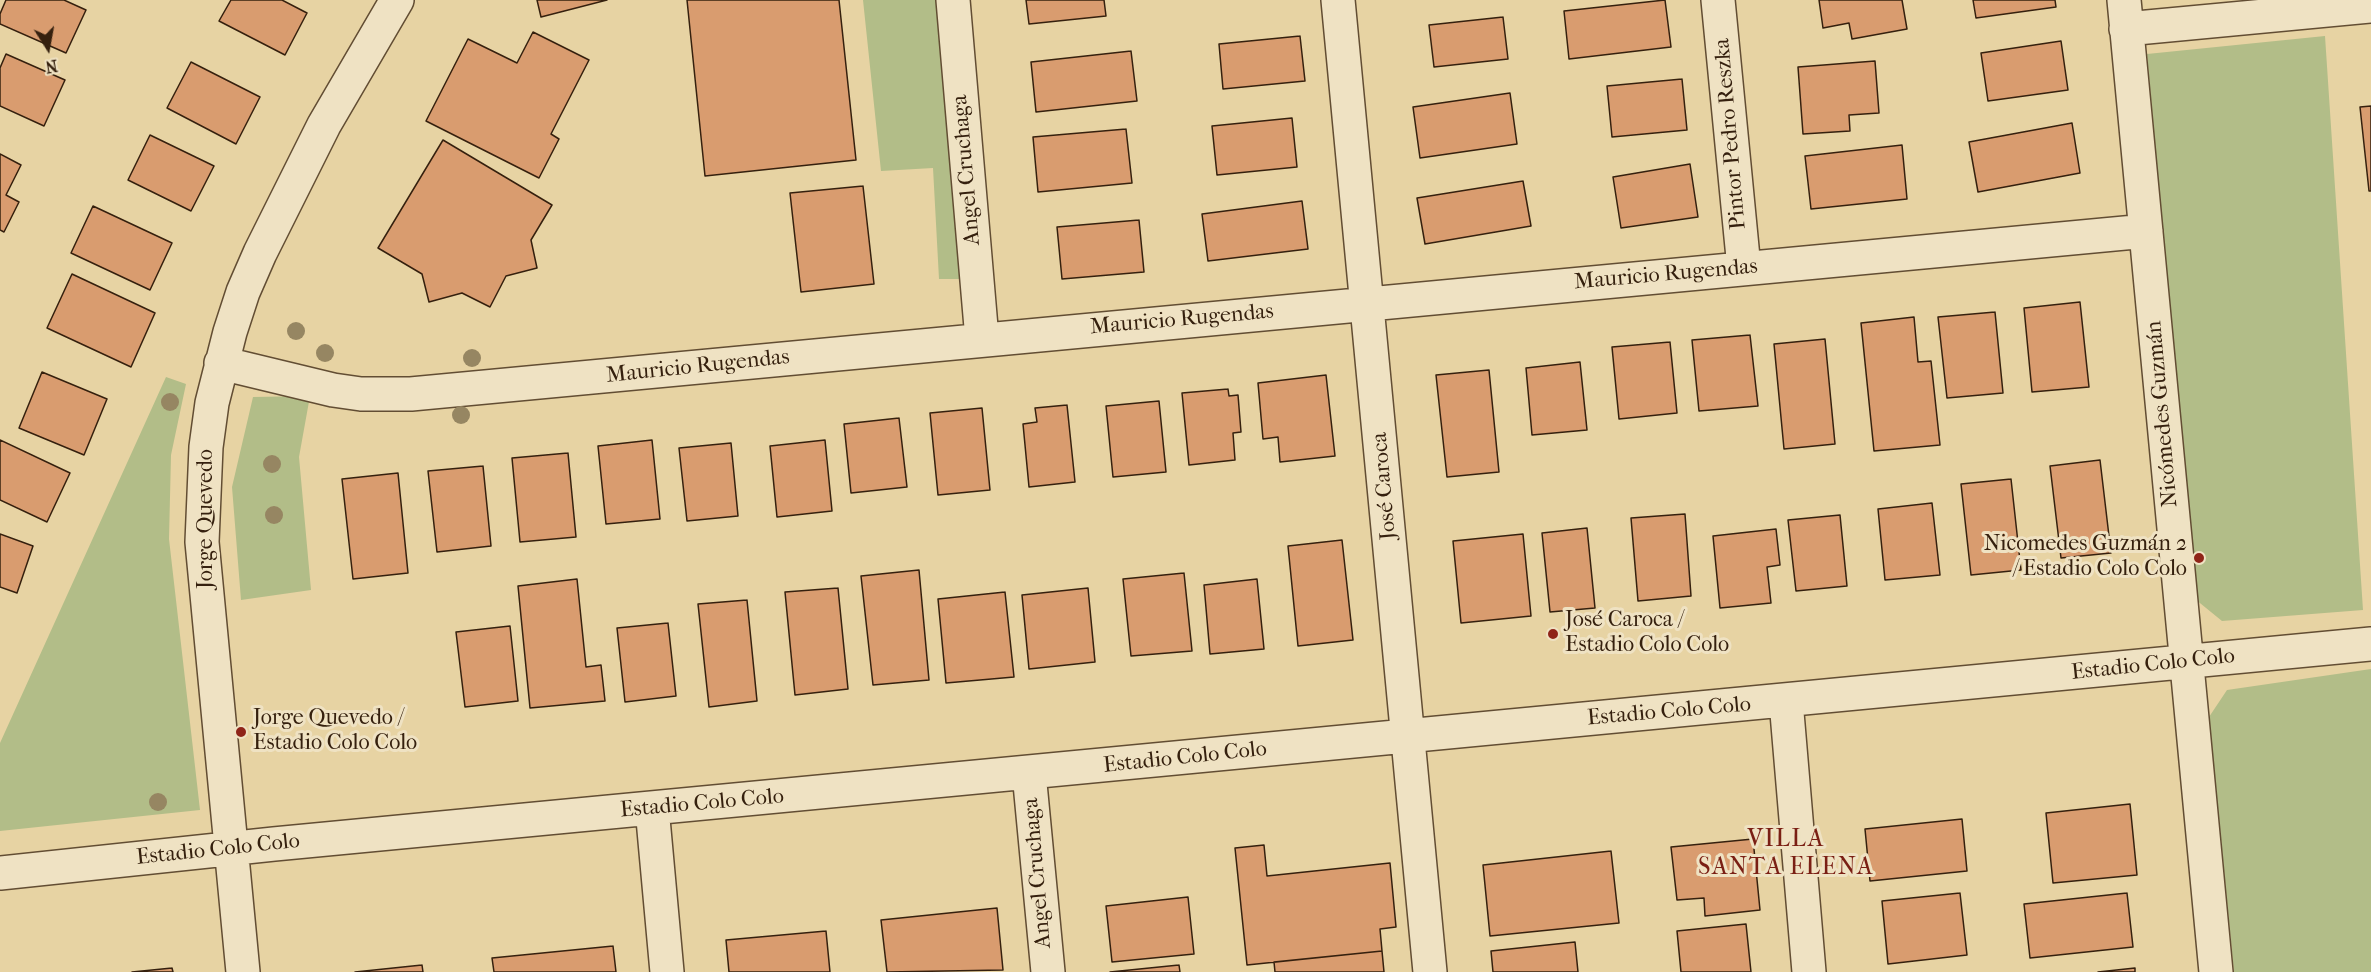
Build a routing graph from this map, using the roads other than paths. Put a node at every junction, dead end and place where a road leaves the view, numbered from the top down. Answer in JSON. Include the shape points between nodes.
{"nodes":[{"id":1,"x":397,"y":0,"type":"edge"},
{"id":2,"x":953,"y":0,"type":"edge"},
{"id":3,"x":1338,"y":0,"type":"edge"},
{"id":4,"x":1718,"y":0,"type":"edge"},
{"id":5,"x":2371,"y":6,"type":"edge"},
{"id":6,"x":2125,"y":15,"type":"edge"},
{"id":7,"x":2146,"y":231,"type":"junction"},
{"id":8,"x":1744,"y":268,"type":"junction"},
{"id":9,"x":1368,"y":303,"type":"junction"},
{"id":10,"x":982,"y":339,"type":"junction"},
{"id":11,"x":221,"y":363,"type":"junction"},
{"id":12,"x":2371,"y":644,"type":"edge"},
{"id":13,"x":2187,"y":661,"type":"junction"},
{"id":14,"x":1786,"y":701,"type":"junction"},
{"id":15,"x":1408,"y":736,"type":"junction"},
{"id":16,"x":1029,"y":773,"type":"junction"},
{"id":17,"x":652,"y":808,"type":"junction"},
{"id":18,"x":232,"y":849,"type":"junction"},
{"id":19,"x":0,"y":873,"type":"edge"},
{"id":20,"x":243,"y":972,"type":"edge"},
{"id":21,"x":667,"y":972,"type":"edge"},
{"id":22,"x":1048,"y":972,"type":"edge"},
{"id":23,"x":1430,"y":972,"type":"edge"},
{"id":24,"x":1809,"y":972,"type":"edge"},
{"id":25,"x":2216,"y":972,"type":"edge"}],
"edges":[{"from":1,"to":11,"type":"street","name":"Jorge Quevedo","via":[[324,125],[260,254],[243,292]]},
{"from":2,"to":10,"type":"street","name":"Angel Cruchaga"},
{"from":3,"to":9,"type":"street","name":"José Caroca"},
{"from":4,"to":8,"type":"street","name":"Pintor Pedro Reszka"},
{"from":5,"to":6,"type":"street"},
{"from":6,"to":7,"type":"street","name":"Nicómedes Guzmán"},
{"from":7,"to":8,"type":"street","name":"Mauricio Rugendas"},
{"from":7,"to":13,"type":"street","name":"Nicómedes Guzmán"},
{"from":8,"to":9,"type":"street","name":"Mauricio Rugendas"},
{"from":9,"to":10,"type":"street","name":"Mauricio Rugendas"},
{"from":9,"to":15,"type":"street","name":"José Caroca"},
{"from":10,"to":11,"type":"street","name":"Mauricio Rugendas","via":[[411,394],[333,390]]},
{"from":11,"to":18,"type":"street","name":"Jorge Quevedo","via":[[206,447],[202,542]]},
{"from":12,"to":13,"type":"street","name":"Estadio Colo Colo"},
{"from":13,"to":14,"type":"street","name":"Estadio Colo Colo"},
{"from":13,"to":25,"type":"street","name":"Nicómedes Guzmán"},
{"from":14,"to":15,"type":"street","name":"Estadio Colo Colo"},
{"from":14,"to":24,"type":"street"},
{"from":15,"to":16,"type":"street","name":"Estadio Colo Colo"},
{"from":15,"to":23,"type":"street","name":"José Caroca"},
{"from":16,"to":17,"type":"street","name":"Estadio Colo Colo"},
{"from":16,"to":22,"type":"street","name":"Angel Cruchaga"},
{"from":17,"to":18,"type":"street","name":"Estadio Colo Colo"},
{"from":17,"to":21,"type":"street"},
{"from":18,"to":19,"type":"street","name":"Estadio Colo Colo"},
{"from":18,"to":20,"type":"street","name":"Jorge Quevedo"}]}
